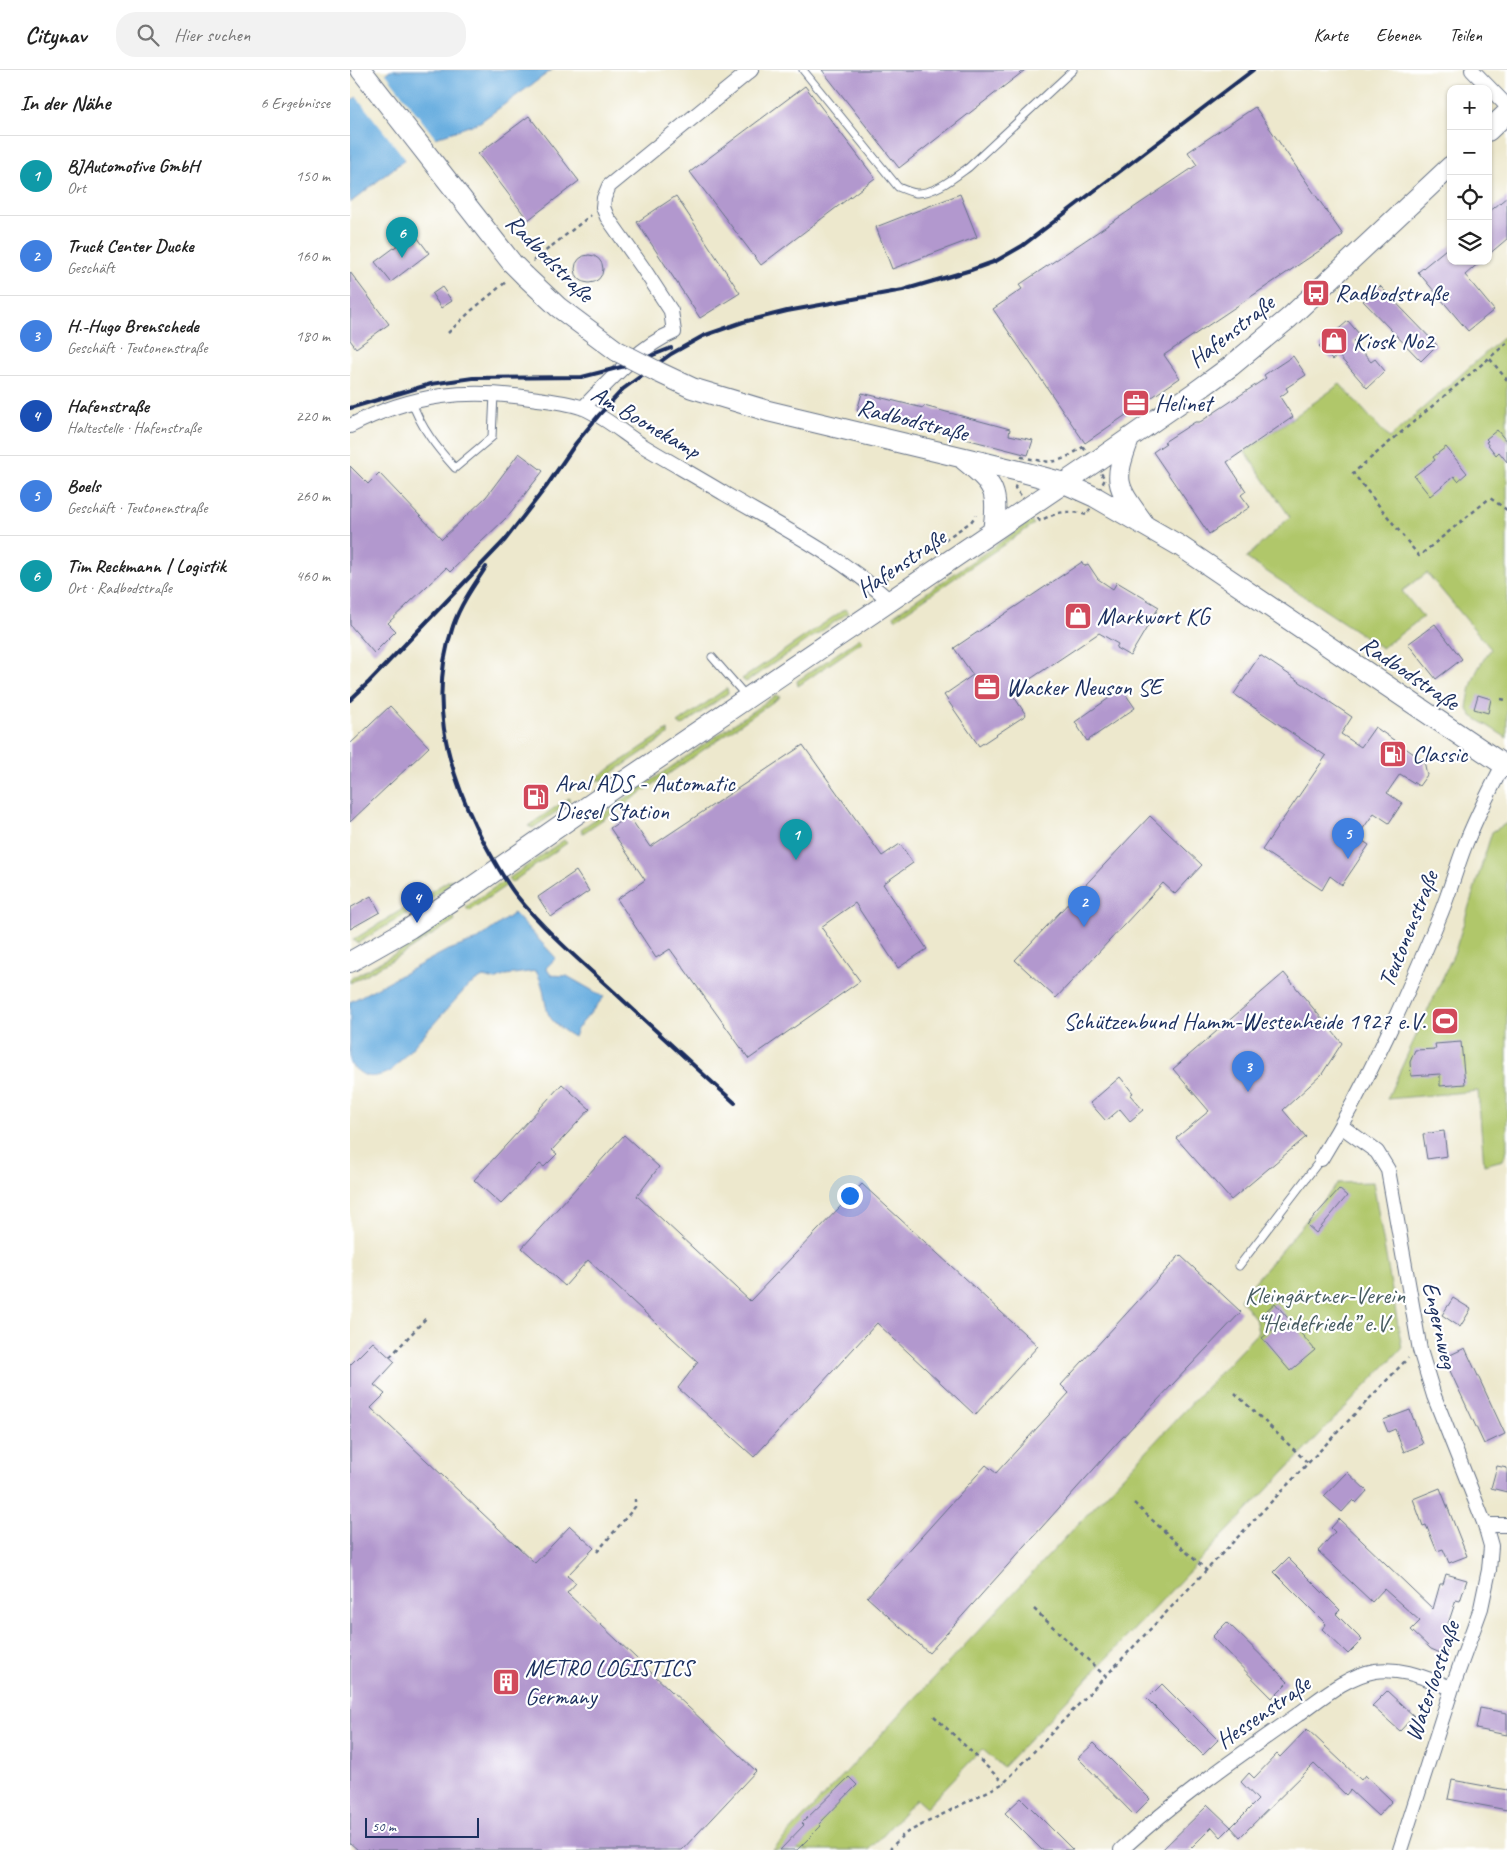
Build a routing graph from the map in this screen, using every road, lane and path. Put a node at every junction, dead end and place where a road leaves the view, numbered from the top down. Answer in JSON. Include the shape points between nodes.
{"nodes":[{"id":1,"x":751,"y":70,"type":"edge"},
{"id":2,"x":803,"y":70,"type":"edge"},
{"id":3,"x":1073,"y":70,"type":"edge"},
{"id":4,"x":1472,"y":70,"type":"edge"},
{"id":5,"x":362,"y":72,"type":"edge"},
{"id":6,"x":1507,"y":106,"type":"edge"},
{"id":7,"x":1507,"y":113,"type":"edge"},
{"id":8,"x":1489,"y":130,"type":"edge"},
{"id":9,"x":1447,"y":170,"type":"edge"},
{"id":10,"x":1507,"y":343,"type":"edge"},
{"id":11,"x":1490,"y":359,"type":"junction"},
{"id":12,"x":1507,"y":380,"type":"edge"},
{"id":13,"x":494,"y":393,"type":"junction"},
{"id":14,"x":412,"y":402,"type":"junction"},
{"id":15,"x":583,"y":408,"type":"junction"},
{"id":16,"x":350,"y":426,"type":"edge"},
{"id":17,"x":1129,"y":439,"type":"junction"},
{"id":18,"x":960,"y":457,"type":"junction"},
{"id":19,"x":1064,"y":483,"type":"junction"},
{"id":20,"x":1507,"y":510,"type":"edge"},
{"id":21,"x":978,"y":514,"type":"dead end"},
{"id":22,"x":1144,"y":525,"type":"junction"},
{"id":23,"x":993,"y":531,"type":"junction"},
{"id":24,"x":874,"y":587,"type":"junction"},
{"id":25,"x":890,"y":602,"type":"junction"},
{"id":26,"x":712,"y":657,"type":"dead end"},
{"id":27,"x":1502,"y":698,"type":"dead end"},
{"id":28,"x":748,"y":699,"type":"junction"},
{"id":29,"x":1507,"y":700,"type":"edge"},
{"id":30,"x":1505,"y":766,"type":"edge"},
{"id":31,"x":350,"y":962,"type":"edge"},
{"id":32,"x":1341,"y":1126,"type":"junction"},
{"id":33,"x":1321,"y":1159,"type":"joint"},
{"id":34,"x":1239,"y":1266,"type":"dead end"},
{"id":35,"x":428,"y":1316,"type":"dead end"},
{"id":36,"x":1420,"y":1350,"type":"junction"},
{"id":37,"x":390,"y":1357,"type":"dead end"},
{"id":38,"x":1235,"y":1392,"type":"dead end"},
{"id":39,"x":1309,"y":1464,"type":"junction"},
{"id":40,"x":635,"y":1499,"type":"dead end"},
{"id":41,"x":1134,"y":1503,"type":"dead end"},
{"id":42,"x":1485,"y":1525,"type":"junction"},
{"id":43,"x":1507,"y":1525,"type":"edge"},
{"id":44,"x":597,"y":1552,"type":"dead end"},
{"id":45,"x":1207,"y":1571,"type":"junction"},
{"id":46,"x":1034,"y":1609,"type":"dead end"},
{"id":47,"x":1106,"y":1677,"type":"junction"},
{"id":48,"x":1452,"y":1688,"type":"junction"},
{"id":49,"x":934,"y":1716,"type":"dead end"},
{"id":50,"x":1004,"y":1783,"type":"junction"},
{"id":51,"x":889,"y":1850,"type":"edge"},
{"id":52,"x":1121,"y":1850,"type":"edge"},
{"id":53,"x":1400,"y":1850,"type":"edge"}],
"edges":[{"from":1,"to":15,"type":"street","via":[[609,186],[603,207],[606,217],[671,311],[674,332],[660,338],[632,360]]},
{"from":2,"to":3,"type":"lane","via":[[898,187],[917,193],[950,181],[969,167]]},
{"from":4,"to":6,"type":"street"},
{"from":5,"to":18,"type":"main road","name":"Radbodstraße","bridge":true,"via":[[518,270],[558,307],[617,351],[692,388],[768,411]]},
{"from":7,"to":8,"type":"main road"},
{"from":9,"to":17,"type":"main road","name":"Hafenstraße","via":[[1289,318],[1230,366]]},
{"from":10,"to":11,"type":"path"},
{"from":11,"to":12,"type":"path"},
{"from":11,"to":20,"type":"path","via":[[1353,473],[1420,556],[1490,498]]},
{"from":13,"to":14,"type":"street","name":"Am Boonekamp","via":[[460,393]]},
{"from":13,"to":14,"type":"lane","via":[[492,436],[455,468],[418,419]]},
{"from":13,"to":15,"type":"street","name":"Am Boonekamp"},
{"from":14,"to":16,"type":"street","name":"Am Boonekamp"},
{"from":15,"to":24,"type":"street","name":"Am Boonekamp","via":[[813,545]]},
{"from":17,"to":19,"type":"main road","name":"Hafenstraße"},
{"from":17,"to":22,"type":"main road","via":[[1121,460],[1120,486]]},
{"from":18,"to":19,"type":"main road","name":"Radbodstraße"},
{"from":18,"to":23,"type":"main road","via":[[983,475],[993,490],[996,504]]},
{"from":19,"to":22,"type":"main road","name":"Radbodstraße"},
{"from":19,"to":23,"type":"main road","name":"Hafenstraße"},
{"from":21,"to":24,"type":"path","via":[[971,522]]},
{"from":22,"to":30,"type":"main road","name":"Radbodstraße","via":[[1180,546]]},
{"from":23,"to":25,"type":"main road","name":"Hafenstraße"},
{"from":24,"to":25,"type":"street","name":"Am Boonekamp"},
{"from":25,"to":28,"type":"main road","name":"Hafenstraße"},
{"from":26,"to":28,"type":"lane"},
{"from":27,"to":29,"type":"path"},
{"from":28,"to":31,"type":"main road","name":"Hafenstraße","via":[[410,928]]},
{"from":30,"to":32,"type":"street","name":"Teutonenstraße","via":[[1489,791],[1464,847],[1442,910],[1380,1054]]},
{"from":32,"to":33,"type":"street","name":"Teutonenstraße"},
{"from":32,"to":36,"type":"street","name":"Engernweg","via":[[1377,1152],[1388,1170]]},
{"from":33,"to":34,"type":"lane"},
{"from":35,"to":37,"type":"path"},
{"from":36,"to":39,"type":"path","via":[[1404,1362]]},
{"from":36,"to":42,"type":"street","name":"Engernweg","via":[[1434,1396]]},
{"from":38,"to":39,"type":"path"},
{"from":39,"to":45,"type":"path"},
{"from":40,"to":44,"type":"path","via":[[635,1507]]},
{"from":41,"to":45,"type":"path"},
{"from":42,"to":43,"type":"street"},
{"from":42,"to":48,"type":"street","name":"Waterloostraße","via":[[1491,1546],[1489,1570],[1481,1608]]},
{"from":45,"to":47,"type":"path"},
{"from":46,"to":47,"type":"path"},
{"from":47,"to":50,"type":"path"},
{"from":48,"to":52,"type":"street","name":"Hessenstraße","via":[[1396,1670],[1374,1671],[1348,1680],[1245,1751]]},
{"from":48,"to":53,"type":"street","name":"Waterloostraße"},
{"from":49,"to":50,"type":"path"},
{"from":50,"to":51,"type":"path","via":[[904,1834]]}]}
